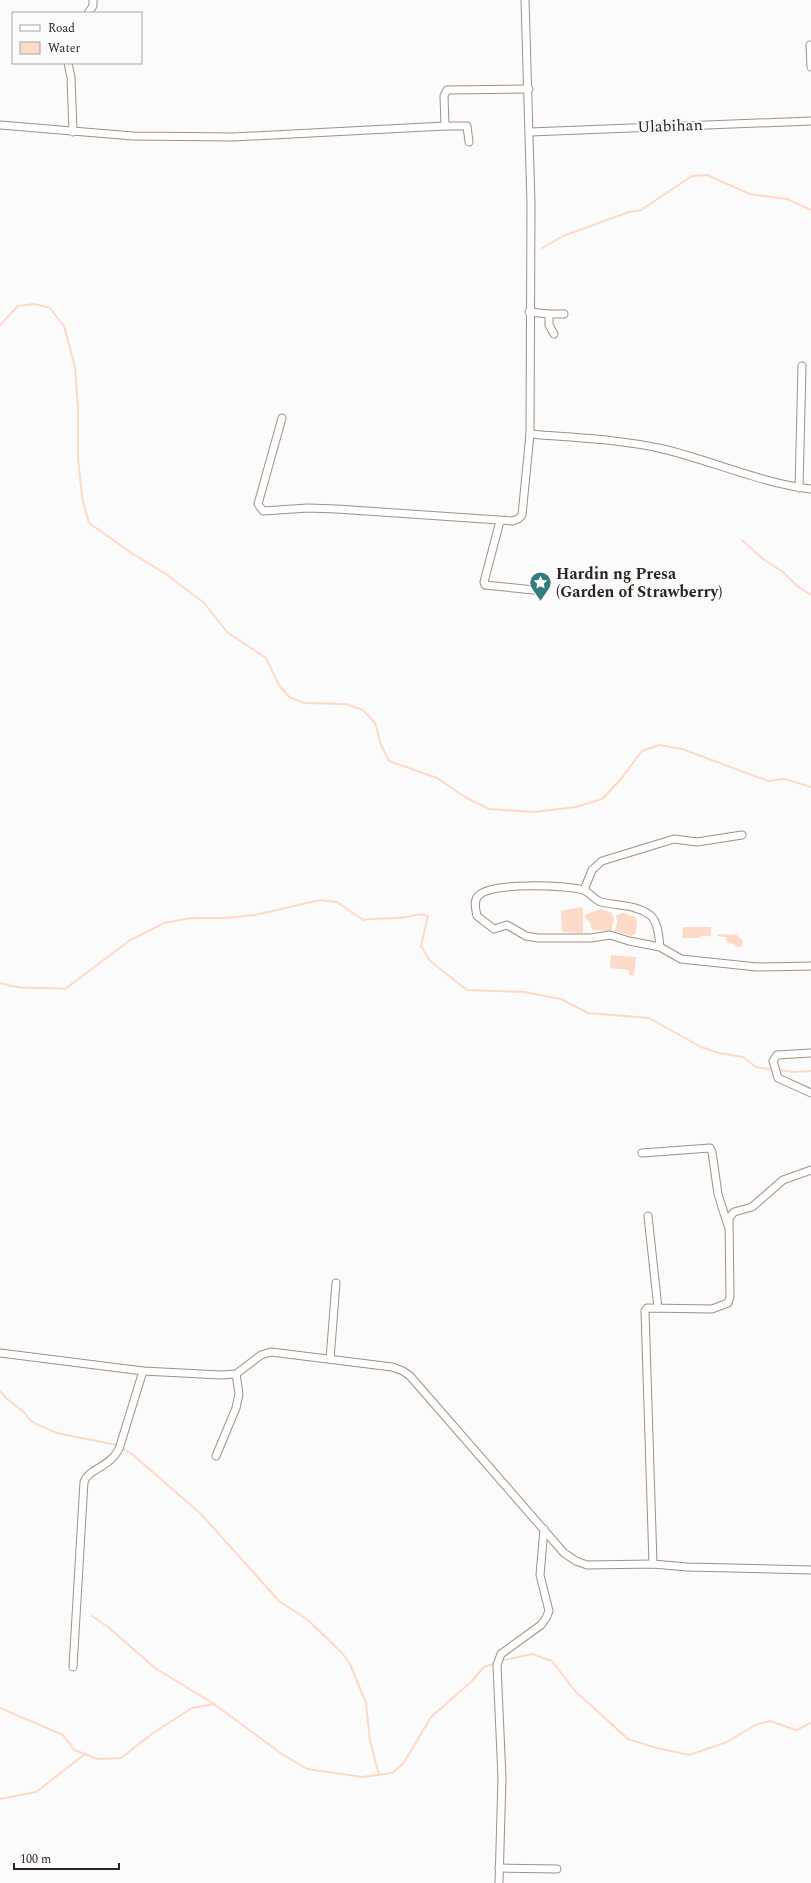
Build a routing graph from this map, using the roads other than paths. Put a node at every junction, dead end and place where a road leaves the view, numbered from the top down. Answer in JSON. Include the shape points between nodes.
{"nodes":[{"id":1,"x":93,"y":0,"type":"edge"},
{"id":2,"x":525,"y":0,"type":"edge"},
{"id":3,"x":89,"y":12,"type":"edge"},
{"id":4,"x":810,"y":45,"type":"dead end"},
{"id":5,"x":68,"y":64,"type":"edge"},
{"id":6,"x":811,"y":68,"type":"edge"},
{"id":7,"x":528,"y":89,"type":"junction"},
{"id":8,"x":811,"y":121,"type":"edge"},
{"id":9,"x":0,"y":125,"type":"edge"},
{"id":10,"x":445,"y":126,"type":"junction"},
{"id":11,"x":73,"y":132,"type":"junction"},
{"id":12,"x":530,"y":132,"type":"junction"},
{"id":13,"x":470,"y":142,"type":"dead end"},
{"id":14,"x":529,"y":312,"type":"junction"},
{"id":15,"x":549,"y":314,"type":"junction"},
{"id":16,"x":564,"y":314,"type":"dead end"},
{"id":17,"x":554,"y":334,"type":"dead end"},
{"id":18,"x":802,"y":366,"type":"dead end"},
{"id":19,"x":282,"y":418,"type":"dead end"},
{"id":20,"x":530,"y":434,"type":"junction"},
{"id":21,"x":799,"y":488,"type":"junction"},
{"id":22,"x":811,"y":490,"type":"edge"},
{"id":23,"x":500,"y":521,"type":"junction"},
{"id":24,"x":543,"y":591,"type":"dead end"},
{"id":25,"x":742,"y":835,"type":"dead end"},
{"id":26,"x":584,"y":890,"type":"junction"},
{"id":27,"x":660,"y":947,"type":"junction"},
{"id":28,"x":811,"y":966,"type":"edge"},
{"id":29,"x":811,"y":1053,"type":"edge"},
{"id":30,"x":811,"y":1093,"type":"edge"},
{"id":31,"x":642,"y":1152,"type":"dead end"},
{"id":32,"x":811,"y":1170,"type":"edge"},
{"id":33,"x":648,"y":1216,"type":"dead end"},
{"id":34,"x":728,"y":1228,"type":"junction"},
{"id":35,"x":336,"y":1283,"type":"dead end"},
{"id":36,"x":658,"y":1308,"type":"junction"},
{"id":37,"x":0,"y":1353,"type":"edge"},
{"id":38,"x":330,"y":1359,"type":"junction"},
{"id":39,"x":143,"y":1371,"type":"junction"},
{"id":40,"x":236,"y":1374,"type":"junction"},
{"id":41,"x":216,"y":1456,"type":"dead end"},
{"id":42,"x":544,"y":1529,"type":"junction"},
{"id":43,"x":654,"y":1564,"type":"junction"},
{"id":44,"x":811,"y":1570,"type":"edge"},
{"id":45,"x":73,"y":1667,"type":"dead end"},
{"id":46,"x":499,"y":1868,"type":"junction"},
{"id":47,"x":557,"y":1869,"type":"dead end"},
{"id":48,"x":499,"y":1883,"type":"edge"}],
"edges":[{"from":1,"to":3,"type":"street","via":[[93,6]]},
{"from":2,"to":7,"type":"street"},
{"from":4,"to":6,"type":"street"},
{"from":5,"to":11,"type":"street"},
{"from":7,"to":10,"type":"street","via":[[448,90],[444,96]]},
{"from":7,"to":12,"type":"street"},
{"from":8,"to":12,"type":"street","name":"Ulabihan"},
{"from":9,"to":11,"type":"street"},
{"from":10,"to":11,"type":"street","via":[[233,137],[133,136]]},
{"from":10,"to":13,"type":"street","via":[[467,126]]},
{"from":12,"to":14,"type":"street"},
{"from":14,"to":15,"type":"street"},
{"from":14,"to":20,"type":"street"},
{"from":15,"to":16,"type":"street"},
{"from":15,"to":17,"type":"street","via":[[549,325]]},
{"from":18,"to":21,"type":"street"},
{"from":19,"to":23,"type":"street","via":[[258,504],[263,511],[337,509]]},
{"from":20,"to":21,"type":"street","via":[[616,440],[663,449]]},
{"from":20,"to":23,"type":"street","via":[[522,515],[518,520]]},
{"from":21,"to":22,"type":"street"},
{"from":23,"to":24,"type":"street","via":[[485,585]]},
{"from":25,"to":26,"type":"street","via":[[697,842],[674,839],[602,861],[592,870]]},
{"from":26,"to":27,"type":"street","via":[[599,902],[625,904],[651,916],[657,926]]},
{"from":26,"to":27,"type":"street","via":[[524,885],[489,891],[479,895],[475,902],[477,916],[494,929],[507,924],[526,936],[591,938],[610,935]]},
{"from":27,"to":28,"type":"street","via":[[681,959],[757,967]]},
{"from":29,"to":30,"type":"street","via":[[777,1055],[773,1061],[778,1078]]},
{"from":31,"to":34,"type":"street","via":[[710,1148],[718,1194]]},
{"from":32,"to":34,"type":"street","via":[[783,1180],[752,1207],[734,1212],[729,1218]]},
{"from":33,"to":36,"type":"street"},
{"from":34,"to":36,"type":"street","via":[[728,1303],[712,1309]]},
{"from":35,"to":38,"type":"street"},
{"from":36,"to":43,"type":"street","via":[[647,1308],[644,1311]]},
{"from":37,"to":39,"type":"street"},
{"from":38,"to":40,"type":"street","via":[[271,1352],[261,1355]]},
{"from":38,"to":42,"type":"street","via":[[392,1367],[410,1376]]},
{"from":39,"to":40,"type":"street"},
{"from":39,"to":45,"type":"street","via":[[119,1449],[114,1458],[88,1474],[84,1482]]},
{"from":40,"to":41,"type":"street","via":[[239,1394],[236,1408]]},
{"from":42,"to":43,"type":"street","via":[[564,1553],[587,1565]]},
{"from":42,"to":46,"type":"street","via":[[540,1575],[548,1611],[546,1618],[541,1625],[501,1654],[497,1665],[502,1778]]},
{"from":43,"to":44,"type":"street"},
{"from":46,"to":47,"type":"street"},
{"from":46,"to":48,"type":"street"}]}
